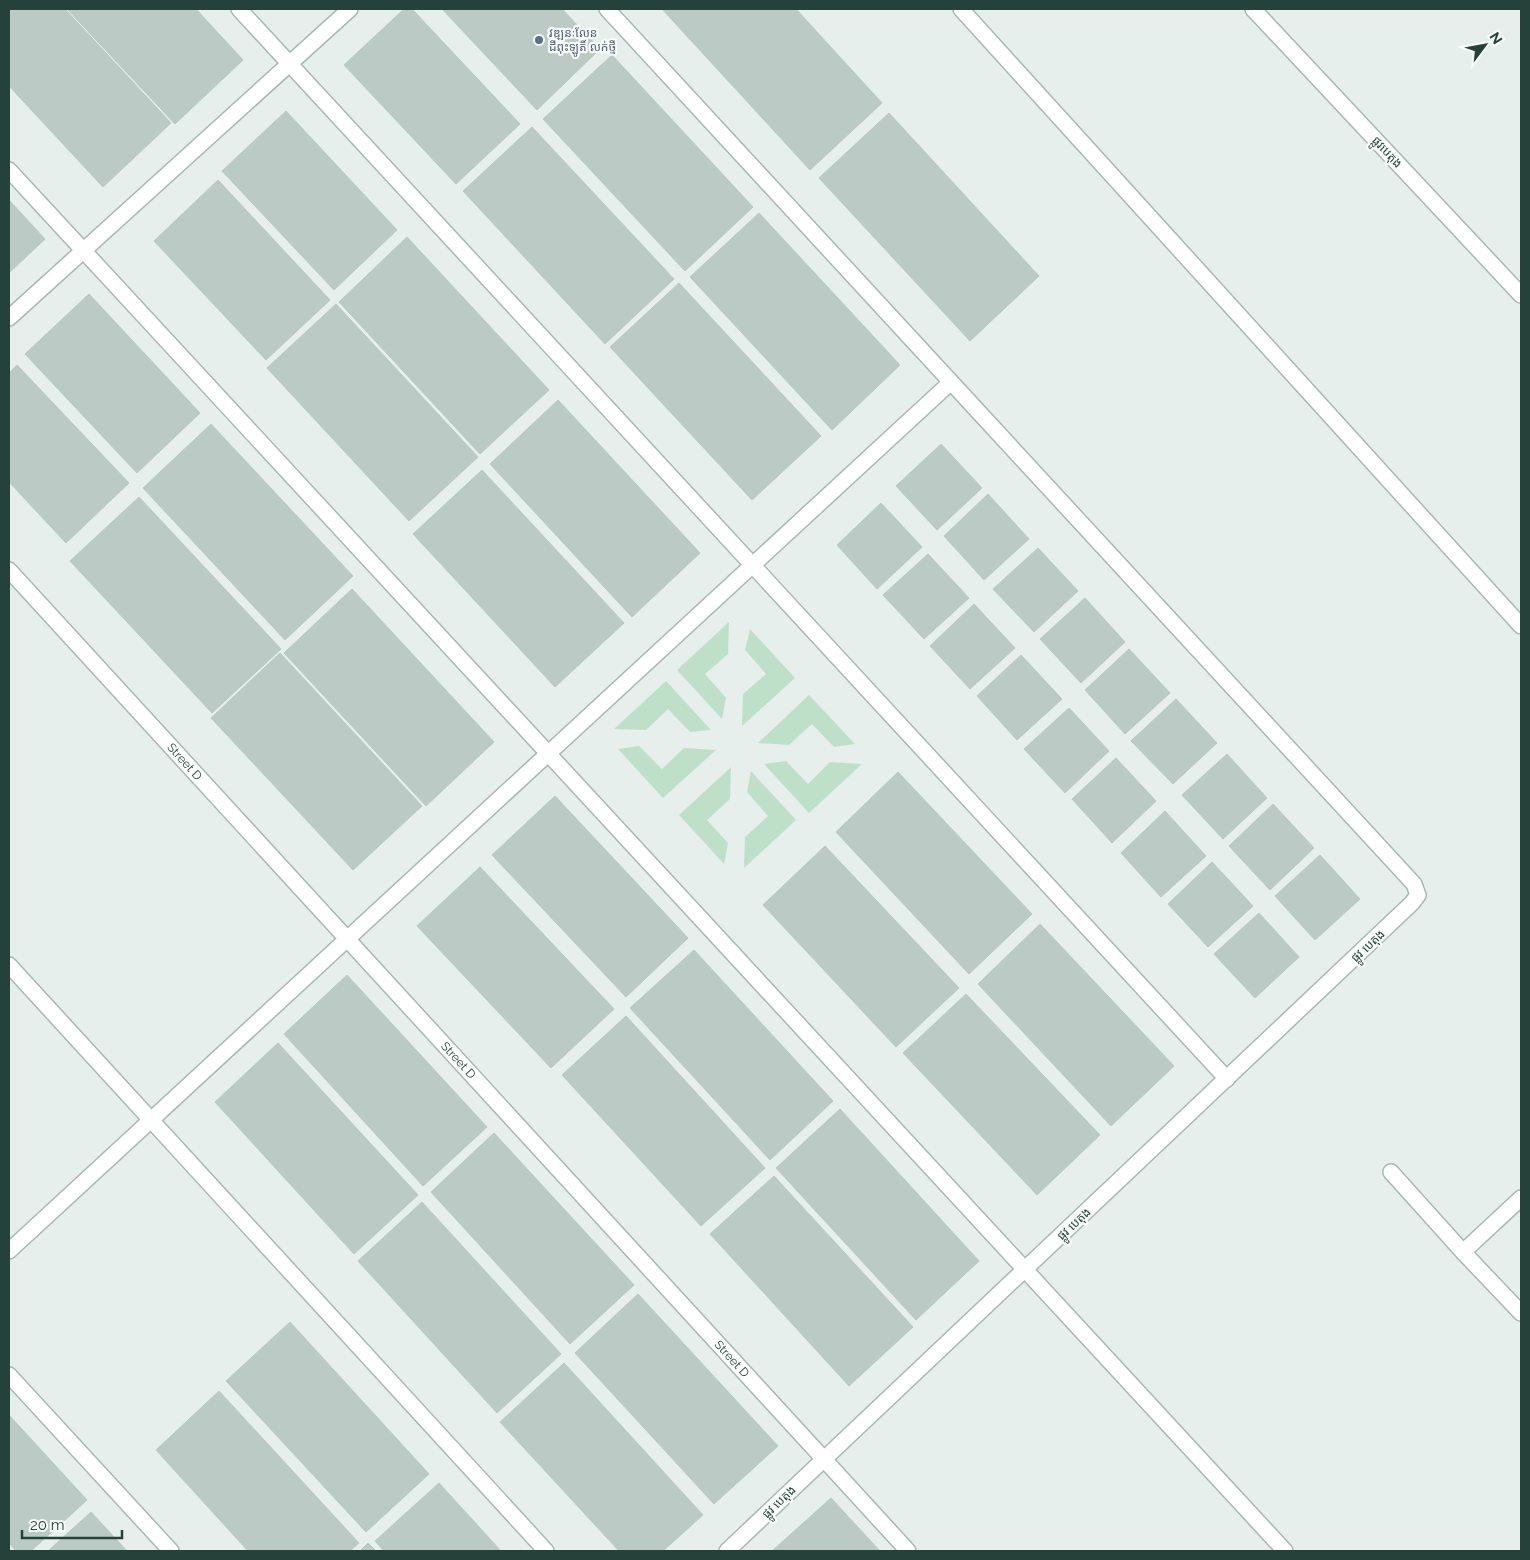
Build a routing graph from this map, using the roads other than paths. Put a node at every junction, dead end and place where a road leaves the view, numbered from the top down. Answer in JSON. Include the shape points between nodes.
{"nodes":[{"id":1,"x":239,"y":9,"type":"edge"},
{"id":2,"x":350,"y":9,"type":"edge"},
{"id":3,"x":607,"y":9,"type":"edge"},
{"id":4,"x":961,"y":9,"type":"edge"},
{"id":5,"x":1253,"y":9,"type":"edge"},
{"id":6,"x":289,"y":64,"type":"junction"},
{"id":7,"x":9,"y":170,"type":"edge"},
{"id":8,"x":83,"y":250,"type":"junction"},
{"id":9,"x":1521,"y":295,"type":"edge"},
{"id":10,"x":9,"y":318,"type":"edge"},
{"id":11,"x":951,"y":382,"type":"junction"},
{"id":12,"x":752,"y":565,"type":"junction"},
{"id":13,"x":9,"y":570,"type":"edge"},
{"id":14,"x":1521,"y":626,"type":"edge"},
{"id":15,"x":548,"y":754,"type":"junction"},
{"id":16,"x":347,"y":939,"type":"junction"},
{"id":17,"x":9,"y":965,"type":"edge"},
{"id":18,"x":1227,"y":1079,"type":"junction"},
{"id":19,"x":151,"y":1120,"type":"junction"},
{"id":20,"x":1391,"y":1172,"type":"dead end"},
{"id":21,"x":1521,"y":1198,"type":"edge"},
{"id":22,"x":9,"y":1251,"type":"edge"},
{"id":23,"x":1463,"y":1252,"type":"junction"},
{"id":24,"x":1025,"y":1270,"type":"junction"},
{"id":25,"x":1521,"y":1313,"type":"edge"},
{"id":26,"x":9,"y":1374,"type":"edge"},
{"id":27,"x":824,"y":1459,"type":"junction"},
{"id":28,"x":171,"y":1551,"type":"edge"},
{"id":29,"x":546,"y":1551,"type":"edge"},
{"id":30,"x":727,"y":1551,"type":"edge"},
{"id":31,"x":908,"y":1551,"type":"edge"},
{"id":32,"x":1285,"y":1551,"type":"edge"}],
"edges":[{"from":1,"to":6,"type":"street"},
{"from":2,"to":6,"type":"street"},
{"from":3,"to":11,"type":"street"},
{"from":4,"to":14,"type":"street"},
{"from":5,"to":9,"type":"street","name":"ផ្លូវបេតុង"},
{"from":6,"to":8,"type":"street"},
{"from":6,"to":12,"type":"street"},
{"from":7,"to":8,"type":"street"},
{"from":8,"to":10,"type":"street"},
{"from":8,"to":15,"type":"street"},
{"from":11,"to":12,"type":"street"},
{"from":11,"to":18,"type":"street","name":"ផ្លូវ បេតុង","via":[[1414,884],[1418,895],[1412,903]]},
{"from":12,"to":15,"type":"street"},
{"from":12,"to":18,"type":"street"},
{"from":13,"to":16,"type":"street","name":"Street D"},
{"from":15,"to":16,"type":"street"},
{"from":15,"to":24,"type":"street"},
{"from":16,"to":19,"type":"street"},
{"from":16,"to":27,"type":"street","name":"Street D"},
{"from":17,"to":19,"type":"street"},
{"from":18,"to":24,"type":"street","name":"ផ្លូវ បេតុង"},
{"from":19,"to":22,"type":"street"},
{"from":19,"to":29,"type":"street"},
{"from":20,"to":23,"type":"street"},
{"from":21,"to":23,"type":"street"},
{"from":23,"to":25,"type":"street"},
{"from":24,"to":27,"type":"street","name":"ផ្លូវ បេតុង"},
{"from":24,"to":32,"type":"street"},
{"from":26,"to":28,"type":"street"},
{"from":27,"to":30,"type":"street","name":"ផ្លូវ បេតុង"},
{"from":27,"to":31,"type":"street","name":"Street D"}]}
